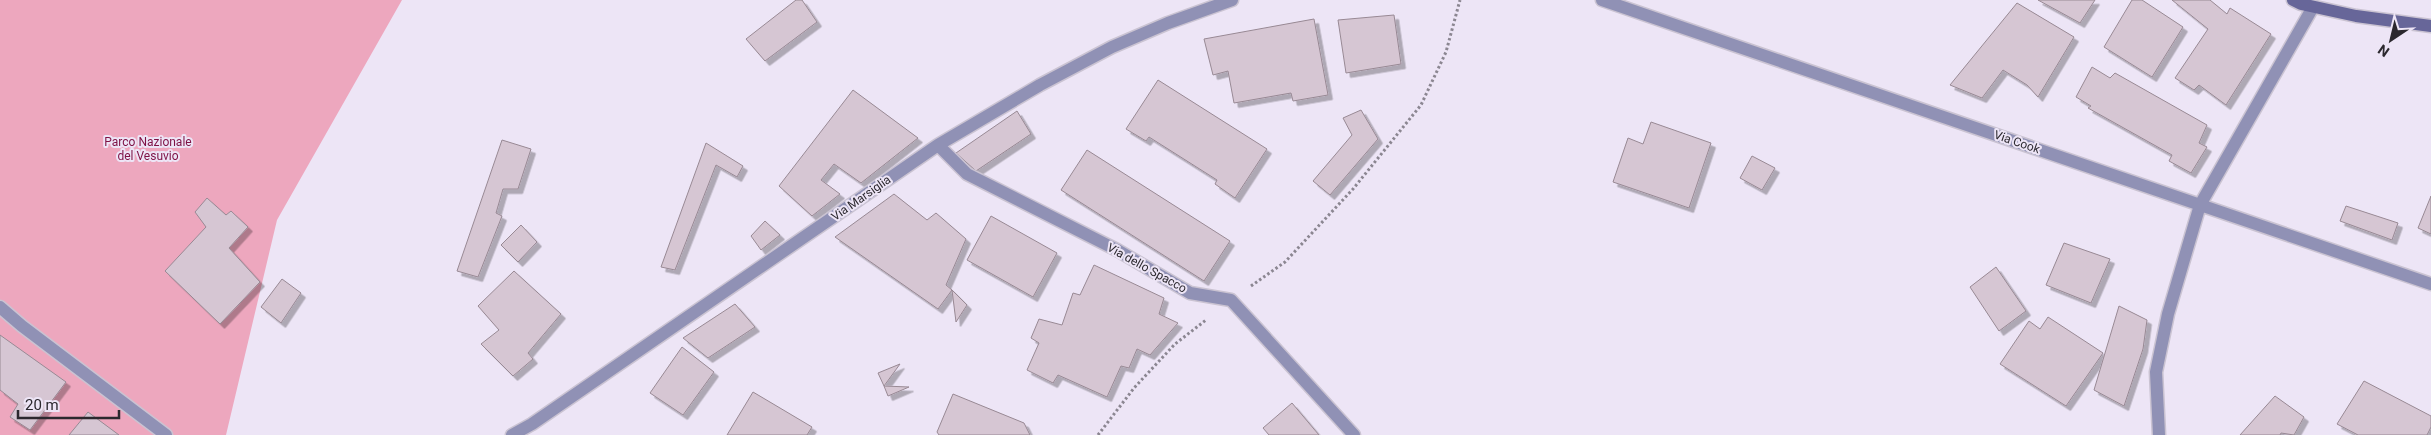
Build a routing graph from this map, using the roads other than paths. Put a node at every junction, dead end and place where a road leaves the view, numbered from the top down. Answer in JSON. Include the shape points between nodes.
{"nodes":[{"id":1,"x":1232,"y":0,"type":"edge"},
{"id":2,"x":1602,"y":0,"type":"edge"},
{"id":3,"x":2293,"y":0,"type":"edge"},
{"id":4,"x":2313,"y":7,"type":"junction"},
{"id":5,"x":2431,"y":26,"type":"edge"},
{"id":6,"x":938,"y":145,"type":"junction"},
{"id":7,"x":2200,"y":205,"type":"junction"},
{"id":8,"x":2431,"y":284,"type":"edge"},
{"id":9,"x":0,"y":307,"type":"edge"},
{"id":10,"x":166,"y":435,"type":"edge"},
{"id":11,"x":512,"y":435,"type":"edge"},
{"id":12,"x":1354,"y":435,"type":"edge"},
{"id":13,"x":2159,"y":435,"type":"edge"}],
"edges":[{"from":1,"to":6,"type":"street","name":"Via Marsiglia","via":[[1112,47]]},
{"from":2,"to":7,"type":"street","name":"Via Cook"},
{"from":3,"to":4,"type":"street"},
{"from":4,"to":5,"type":"street"},
{"from":4,"to":7,"type":"street"},
{"from":6,"to":11,"type":"street","name":"Via Marsiglia"},
{"from":6,"to":12,"type":"street","name":"Via dello Spacco","via":[[967,174],[1117,250],[1190,293],[1232,300]]},
{"from":7,"to":8,"type":"street","name":"Via Cook"},
{"from":7,"to":13,"type":"street","via":[[2168,314],[2156,372]]},
{"from":9,"to":10,"type":"street"}]}
